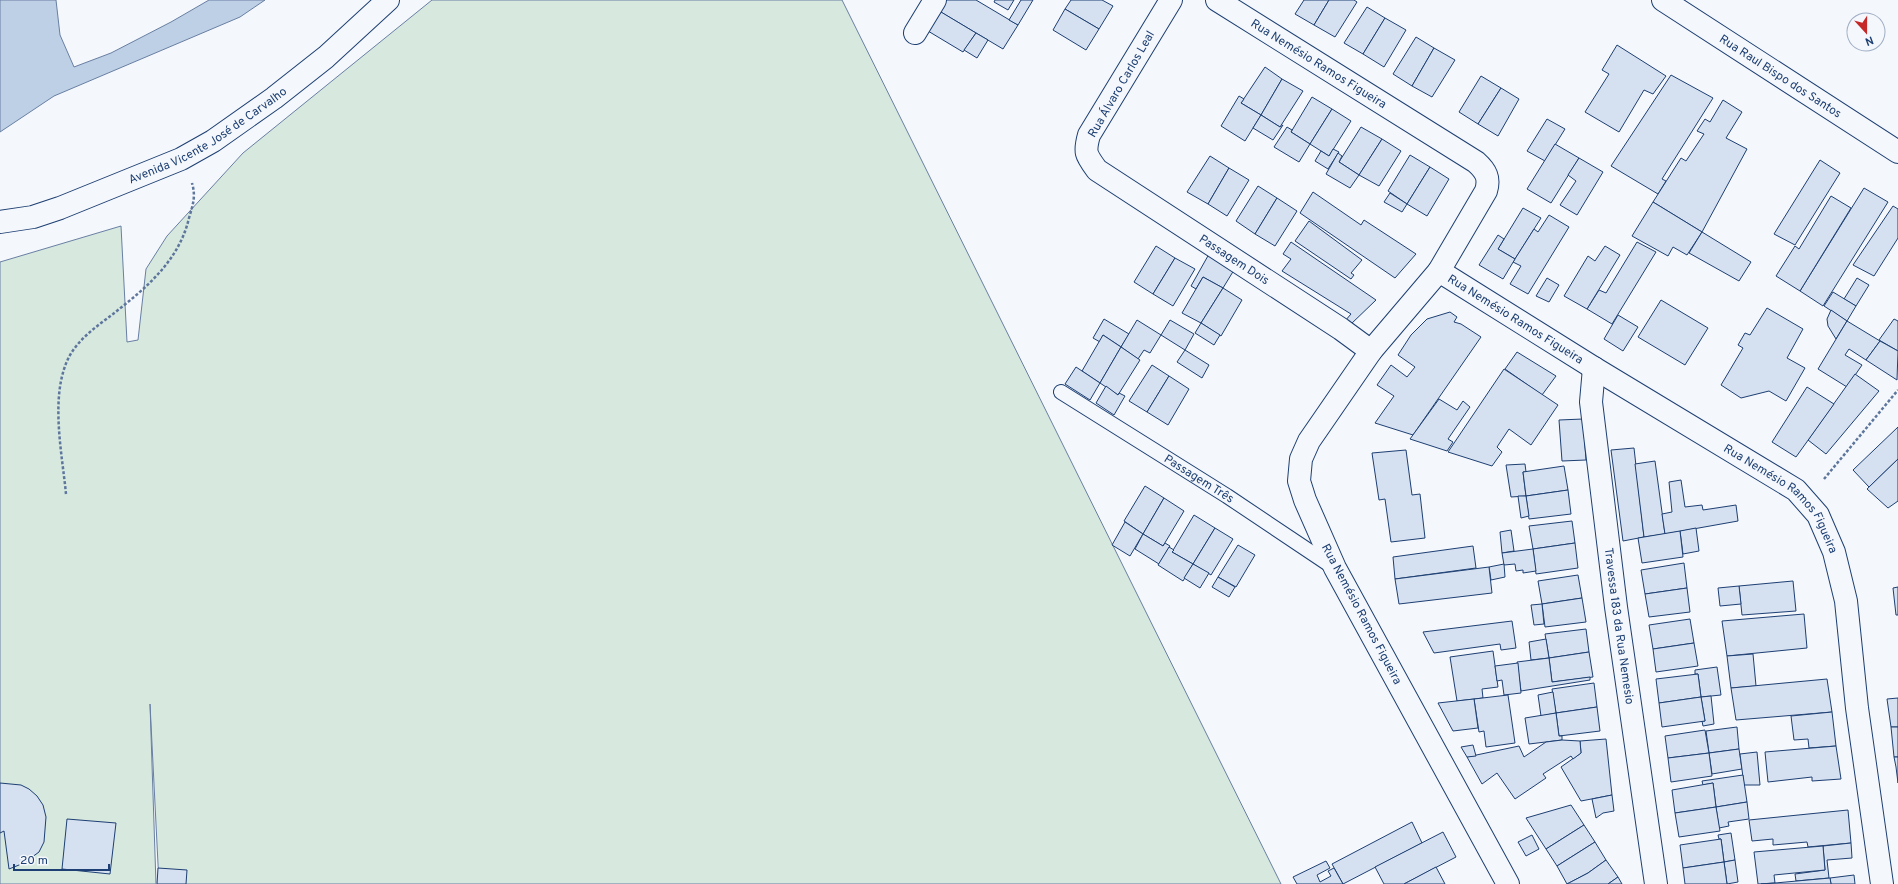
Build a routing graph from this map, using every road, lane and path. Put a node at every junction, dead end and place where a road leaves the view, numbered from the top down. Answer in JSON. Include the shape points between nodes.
{"nodes":[{"id":1,"x":388,"y":0,"type":"edge"},
{"id":2,"x":935,"y":0,"type":"edge"},
{"id":3,"x":1171,"y":0,"type":"edge"},
{"id":4,"x":1217,"y":0,"type":"edge"},
{"id":5,"x":1663,"y":0,"type":"edge"},
{"id":6,"x":915,"y":33,"type":"dead end"},
{"id":7,"x":1898,"y":152,"type":"edge"},
{"id":8,"x":181,"y":159,"type":"junction"},
{"id":9,"x":1097,"y":170,"type":"joint"},
{"id":10,"x":0,"y":222,"type":"edge"},
{"id":11,"x":1439,"y":271,"type":"junction"},
{"id":12,"x":1371,"y":351,"type":"junction"},
{"id":13,"x":1594,"y":368,"type":"junction"},
{"id":14,"x":1898,"y":390,"type":"edge"},
{"id":15,"x":1061,"y":392,"type":"dead end"},
{"id":16,"x":66,"y":494,"type":"dead end"},
{"id":17,"x":1806,"y":501,"type":"junction"},
{"id":18,"x":1335,"y":568,"type":"junction"},
{"id":19,"x":1508,"y":884,"type":"edge"},
{"id":20,"x":1656,"y":884,"type":"edge"},
{"id":21,"x":1882,"y":884,"type":"edge"}],
"edges":[{"from":1,"to":8,"type":"street","name":"Avenida Vicente José de Carvalho","via":[[326,57],[274,98],[213,141]]},
{"from":2,"to":6,"type":"street"},
{"from":3,"to":9,"type":"street","name":"Rua Álvaro Carlos Leal","via":[[1089,135],[1086,148],[1089,159]]},
{"from":4,"to":11,"type":"street","name":"Rua Nemésio Ramos Figueira","via":[[1484,169],[1488,183],[1486,191]]},
{"from":5,"to":7,"type":"street","name":"Rua Raul Bispo dos Santos"},
{"from":8,"to":10,"type":"street","name":"Avenida Vicente José de Carvalho","via":[[60,208],[33,217]]},
{"from":8,"to":16,"type":"path","via":[[190,175],[195,195],[187,228],[178,247],[145,289],[100,324],[74,349],[68,361],[58,397]]},
{"from":9,"to":12,"type":"street","name":"Passagem Dois","via":[[1328,320]]},
{"from":11,"to":12,"type":"street","name":"Rua Nemésio Ramos Figueira"},
{"from":11,"to":13,"type":"street","name":"Rua Nemésio Ramos Figueira"},
{"from":12,"to":18,"type":"street","name":"Rua Nemésio Ramos Figueira","via":[[1309,441],[1301,459],[1299,481]]},
{"from":13,"to":17,"type":"street","name":"Rua Nemésio Ramos Figueira","via":[[1796,490]]},
{"from":13,"to":20,"type":"street","name":"Travessa 183 da Rua Nemesio","via":[[1591,402],[1616,607]]},
{"from":14,"to":17,"type":"path"},
{"from":15,"to":18,"type":"lane","name":"Passagem Três","via":[[1227,496]]},
{"from":17,"to":21,"type":"street","name":"Rua Nemésio Ramos Figueira","via":[[1818,515],[1834,552],[1846,601],[1857,708]]},
{"from":18,"to":19,"type":"street","name":"Rua Nemésio Ramos Figueira"}]}
